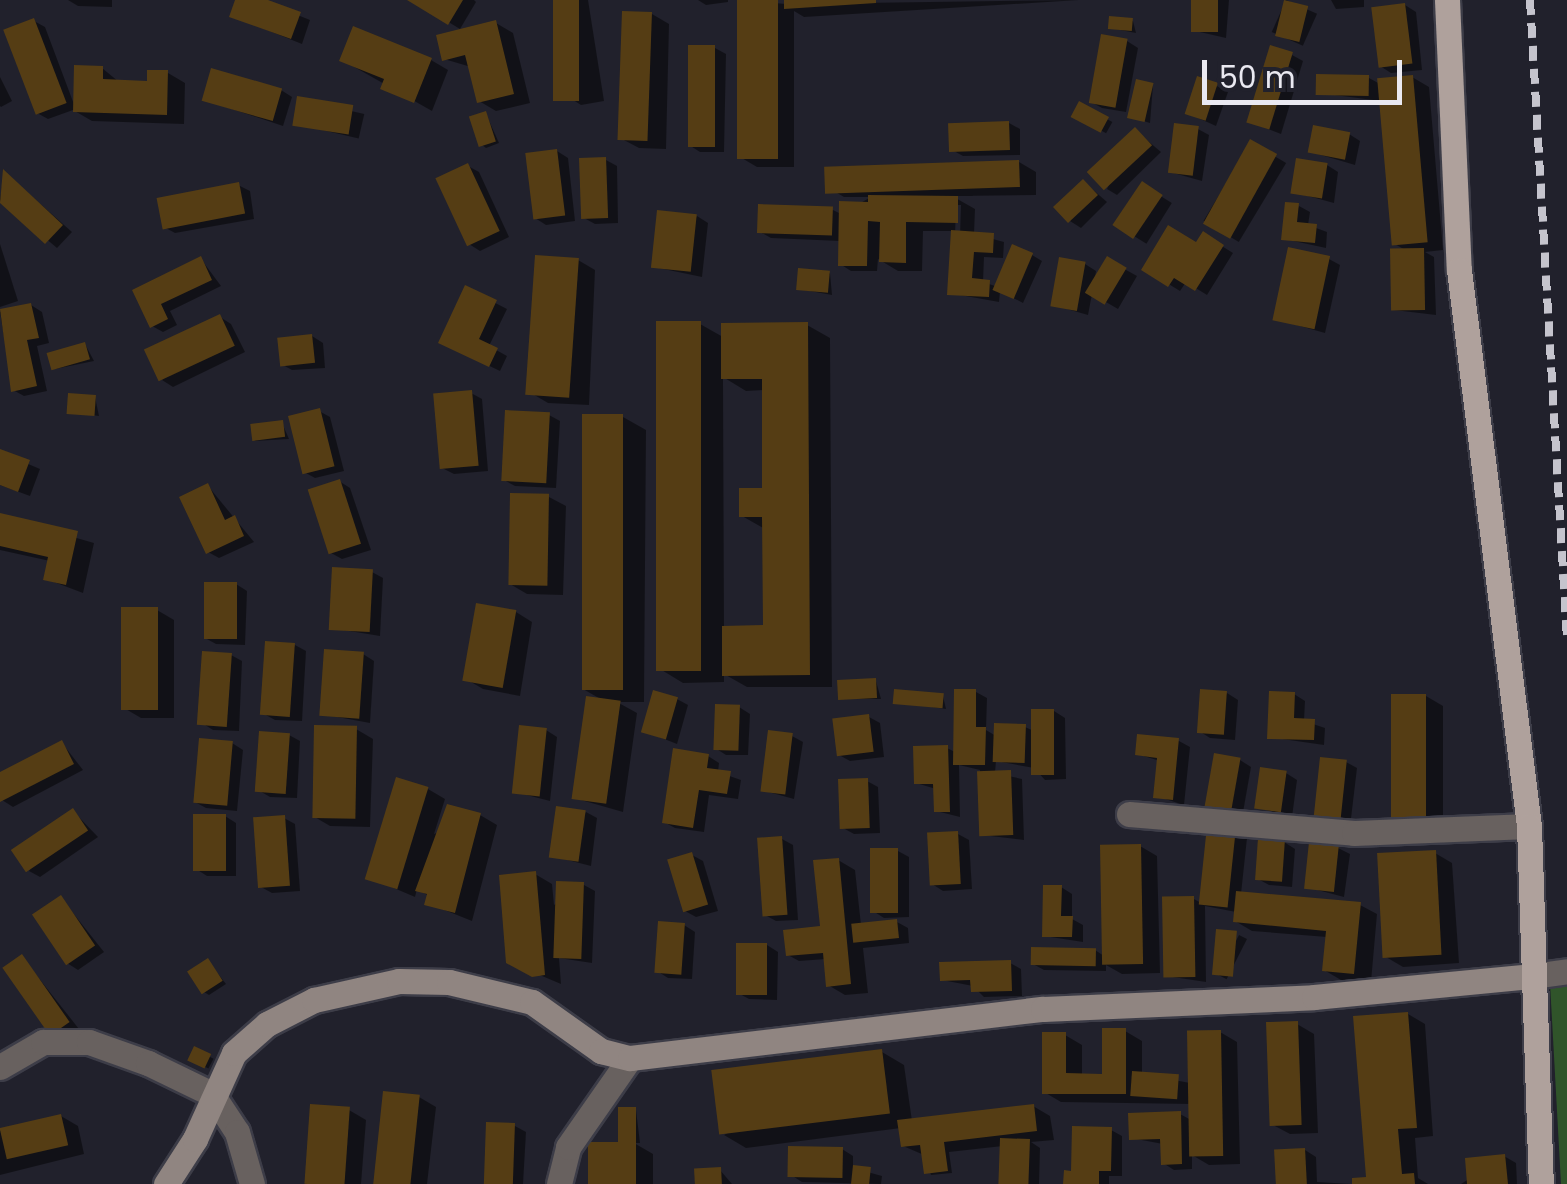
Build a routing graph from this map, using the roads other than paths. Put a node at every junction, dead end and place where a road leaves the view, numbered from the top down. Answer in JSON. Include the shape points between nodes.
{"nodes":[{"id":1,"x":1448,"y":0,"type":"edge"},
{"id":2,"x":1129,"y":814,"type":"dead end"},
{"id":3,"x":1530,"y":826,"type":"junction"},
{"id":4,"x":1567,"y":971,"type":"edge"},
{"id":5,"x":1533,"y":976,"type":"junction"},
{"id":6,"x":630,"y":1058,"type":"junction"},
{"id":7,"x":0,"y":1066,"type":"edge"},
{"id":8,"x":212,"y":1094,"type":"junction"},
{"id":9,"x":166,"y":1184,"type":"edge"},
{"id":10,"x":252,"y":1184,"type":"edge"},
{"id":11,"x":559,"y":1184,"type":"edge"},
{"id":12,"x":1540,"y":1184,"type":"edge"}],
"edges":[{"from":1,"to":3,"type":"main road","via":[[1462,302]]},
{"from":2,"to":3,"type":"street","via":[[1354,833]]},
{"from":3,"to":5,"type":"main road"},
{"from":4,"to":5,"type":"street"},
{"from":5,"to":6,"type":"street","via":[[1314,997],[1044,1009]]},
{"from":5,"to":12,"type":"main road"},
{"from":6,"to":8,"type":"street","via":[[601,1051],[532,1002],[450,982],[399,981],[314,1000],[266,1024],[234,1053]]},
{"from":6,"to":11,"type":"street","via":[[568,1148]]},
{"from":7,"to":8,"type":"street","via":[[43,1042],[90,1042]]},
{"from":8,"to":9,"type":"street","via":[[195,1139]]},
{"from":8,"to":10,"type":"street","via":[[237,1132]]}]}
